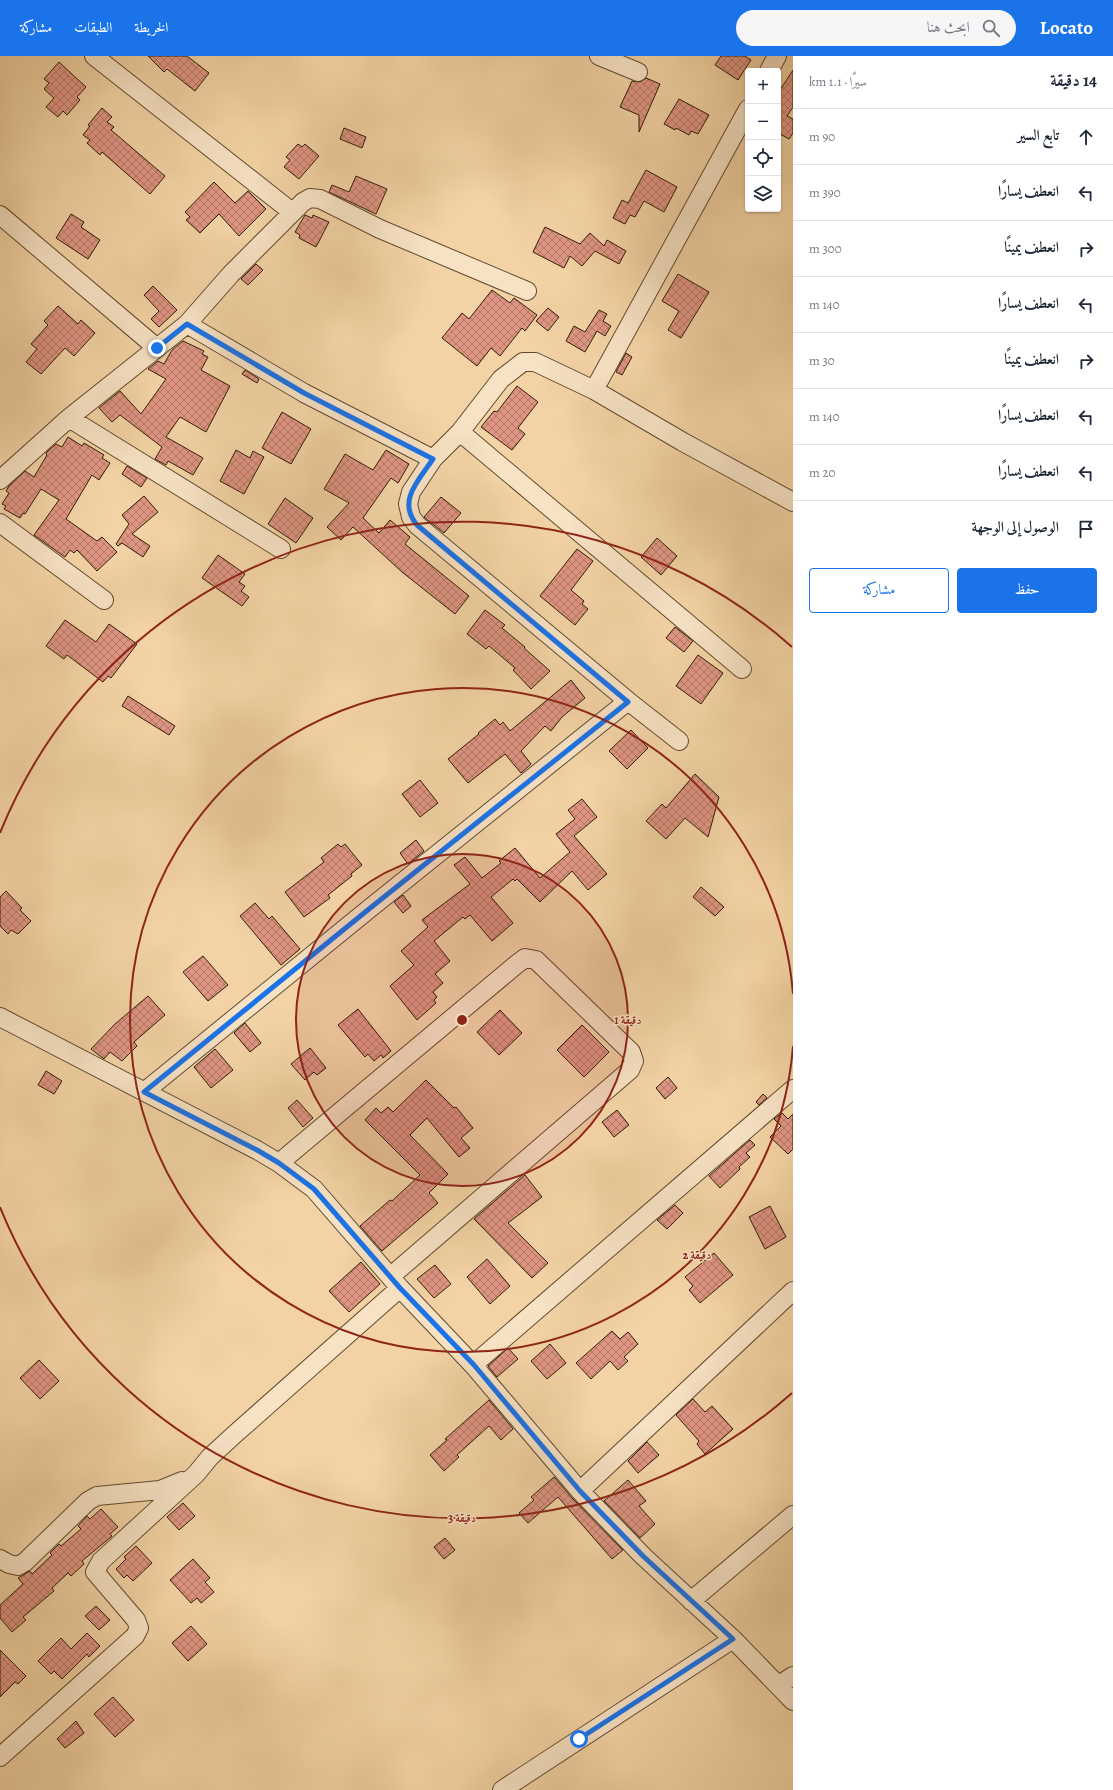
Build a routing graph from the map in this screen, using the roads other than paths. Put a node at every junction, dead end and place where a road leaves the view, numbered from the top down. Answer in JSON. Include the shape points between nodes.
{"nodes":[{"id":1,"x":94,"y":56,"type":"edge"},
{"id":2,"x":599,"y":56,"type":"edge"},
{"id":3,"x":777,"y":56,"type":"edge"},
{"id":4,"x":771,"y":68,"type":"edge"},
{"id":5,"x":638,"y":72,"type":"dead end"},
{"id":6,"x":745,"y":114,"type":"edge"},
{"id":7,"x":292,"y":212,"type":"junction"},
{"id":8,"x":0,"y":215,"type":"edge"},
{"id":9,"x":526,"y":291,"type":"dead end"},
{"id":10,"x":187,"y":324,"type":"junction"},
{"id":11,"x":157,"y":348,"type":"junction"},
{"id":12,"x":594,"y":390,"type":"junction"},
{"id":13,"x":69,"y":418,"type":"junction"},
{"id":14,"x":460,"y":432,"type":"junction"},
{"id":15,"x":433,"y":459,"type":"junction"},
{"id":16,"x":0,"y":480,"type":"edge"},
{"id":17,"x":793,"y":502,"type":"edge"},
{"id":18,"x":0,"y":523,"type":"edge"},
{"id":19,"x":281,"y":549,"type":"dead end"},
{"id":20,"x":104,"y":600,"type":"dead end"},
{"id":21,"x":742,"y":669,"type":"dead end"},
{"id":22,"x":628,"y":702,"type":"junction"},
{"id":23,"x":679,"y":741,"type":"dead end"},
{"id":24,"x":0,"y":1017,"type":"edge"},
{"id":25,"x":793,"y":1090,"type":"edge"},
{"id":26,"x":144,"y":1092,"type":"junction"},
{"id":27,"x":279,"y":1163,"type":"junction"},
{"id":28,"x":396,"y":1282,"type":"junction"},
{"id":29,"x":793,"y":1291,"type":"edge"},
{"id":30,"x":474,"y":1365,"type":"junction"},
{"id":31,"x":196,"y":1474,"type":"junction"},
{"id":32,"x":580,"y":1491,"type":"junction"},
{"id":33,"x":793,"y":1515,"type":"edge"},
{"id":34,"x":0,"y":1559,"type":"edge"},
{"id":35,"x":691,"y":1601,"type":"junction"},
{"id":36,"x":733,"y":1639,"type":"junction"},
{"id":37,"x":786,"y":1681,"type":"edge"},
{"id":38,"x":793,"y":1701,"type":"edge"},
{"id":39,"x":0,"y":1757,"type":"edge"},
{"id":40,"x":502,"y":1790,"type":"edge"}],
"edges":[{"from":1,"to":7,"type":"street"},
{"from":2,"to":5,"type":"street"},
{"from":3,"to":4,"type":"street"},
{"from":6,"to":12,"type":"street"},
{"from":7,"to":9,"type":"street","via":[[310,198],[320,199],[380,229]]},
{"from":7,"to":10,"type":"street","via":[[231,274]]},
{"from":8,"to":11,"type":"street"},
{"from":10,"to":11,"type":"street"},
{"from":10,"to":15,"type":"street","via":[[304,393]]},
{"from":11,"to":13,"type":"street"},
{"from":12,"to":14,"type":"street","via":[[535,362],[523,362],[501,379]]},
{"from":12,"to":17,"type":"street","via":[[682,442]]},
{"from":13,"to":16,"type":"street"},
{"from":13,"to":19,"type":"street"},
{"from":14,"to":15,"type":"street"},
{"from":14,"to":21,"type":"street"},
{"from":15,"to":22,"type":"street","via":[[411,492],[408,504],[411,517],[417,525]]},
{"from":18,"to":20,"type":"street"},
{"from":22,"to":23,"type":"street"},
{"from":22,"to":26,"type":"street"},
{"from":24,"to":26,"type":"street"},
{"from":25,"to":30,"type":"street"},
{"from":26,"to":27,"type":"street"},
{"from":27,"to":28,"type":"street","via":[[314,1189]]},
{"from":27,"to":28,"type":"street","via":[[525,958],[536,960],[631,1052],[634,1061],[630,1070]]},
{"from":28,"to":30,"type":"street"},
{"from":28,"to":31,"type":"street","via":[[210,1457]]},
{"from":29,"to":32,"type":"street"},
{"from":30,"to":32,"type":"street"},
{"from":31,"to":34,"type":"street","via":[[160,1490],[97,1496],[88,1501],[18,1566]]},
{"from":31,"to":39,"type":"street","via":[[101,1561],[95,1572],[136,1620],[139,1628],[135,1636]]},
{"from":32,"to":35,"type":"street"},
{"from":33,"to":35,"type":"street"},
{"from":35,"to":36,"type":"street"},
{"from":36,"to":37,"type":"street"},
{"from":36,"to":40,"type":"street"},
{"from":37,"to":38,"type":"street"}]}
